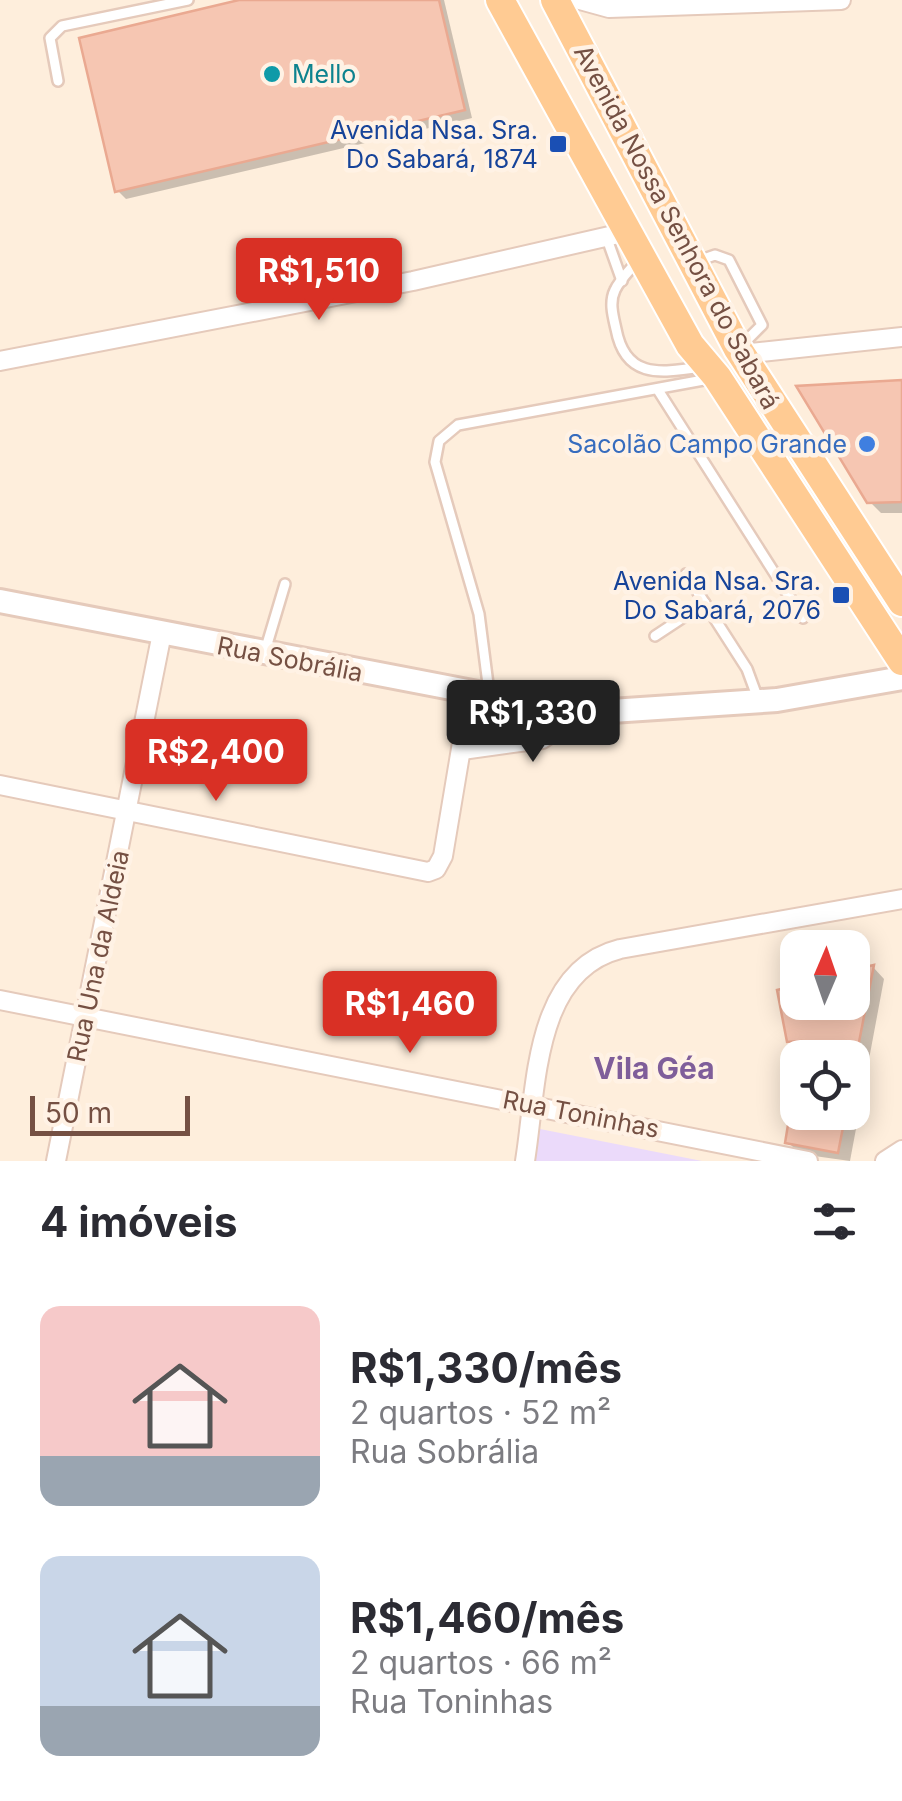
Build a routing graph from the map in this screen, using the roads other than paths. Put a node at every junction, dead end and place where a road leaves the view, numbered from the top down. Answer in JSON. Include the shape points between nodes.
{"nodes":[{"id":1,"x":188,"y":0,"type":"edge"},
{"id":2,"x":555,"y":0,"type":"edge"},
{"id":3,"x":580,"y":0,"type":"edge"},
{"id":4,"x":837,"y":0,"type":"edge"},
{"id":5,"x":509,"y":3,"type":"edge"},
{"id":6,"x":58,"y":81,"type":"dead end"},
{"id":7,"x":616,"y":234,"type":"junction"},
{"id":8,"x":641,"y":257,"type":"junction"},
{"id":9,"x":692,"y":263,"type":"junction"},
{"id":10,"x":622,"y":281,"type":"junction"},
{"id":11,"x":762,"y":325,"type":"junction"},
{"id":12,"x":902,"y":336,"type":"edge"},
{"id":13,"x":750,"y":351,"type":"junction"},
{"id":14,"x":0,"y":361,"type":"edge"},
{"id":15,"x":705,"y":362,"type":"junction"},
{"id":16,"x":658,"y":390,"type":"junction"},
{"id":17,"x":686,"y":574,"type":"dead end"},
{"id":18,"x":284,"y":584,"type":"dead end"},
{"id":19,"x":897,"y":587,"type":"edge"},
{"id":20,"x":0,"y":601,"type":"edge"},
{"id":21,"x":704,"y":603,"type":"junction"},
{"id":22,"x":803,"y":618,"type":"dead end"},
{"id":23,"x":162,"y":633,"type":"junction"},
{"id":24,"x":655,"y":636,"type":"dead end"},
{"id":25,"x":264,"y":654,"type":"junction"},
{"id":26,"x":902,"y":662,"type":"edge"},
{"id":27,"x":902,"y":678,"type":"edge"},
{"id":28,"x":480,"y":696,"type":"junction"},
{"id":29,"x":759,"y":702,"type":"junction"},
{"id":30,"x":582,"y":713,"type":"junction"},
{"id":31,"x":462,"y":750,"type":"junction"},
{"id":32,"x":0,"y":784,"type":"edge"},
{"id":33,"x":130,"y":810,"type":"junction"},
{"id":34,"x":902,"y":899,"type":"edge"},
{"id":35,"x":0,"y":1000,"type":"edge"},
{"id":36,"x":84,"y":1017,"type":"junction"},
{"id":37,"x":534,"y":1104,"type":"junction"},
{"id":38,"x":902,"y":1150,"type":"edge"},
{"id":39,"x":56,"y":1161,"type":"edge"},
{"id":40,"x":524,"y":1161,"type":"edge"},
{"id":41,"x":808,"y":1161,"type":"edge"},
{"id":42,"x":885,"y":1161,"type":"edge"}],
"edges":[{"from":1,"to":6,"type":"lane","via":[[62,26],[50,38]]},
{"from":2,"to":9,"type":"main road","name":"Avenida Nossa Senhora do Sabará"},
{"from":3,"to":4,"type":"street","via":[[609,8]]},
{"from":5,"to":7,"type":"main road","name":"Avenida Nossa Senhora do Sabará"},
{"from":7,"to":8,"type":"main road","name":"Avenida Nossa Senhora do Sabará"},
{"from":7,"to":10,"type":"lane"},
{"from":7,"to":14,"type":"street","via":[[413,281]]},
{"from":8,"to":10,"type":"lane"},
{"from":8,"to":15,"type":"main road","name":"Avenida Nossa Senhora do Sabará"},
{"from":9,"to":11,"type":"lane","via":[[715,255],[728,260]]},
{"from":9,"to":13,"type":"main road","name":"Avenida Nossa Senhora do Sabará"},
{"from":10,"to":15,"type":"lane","via":[[612,309],[621,354],[632,365]]},
{"from":11,"to":13,"type":"lane"},
{"from":11,"to":13,"type":"lane"},
{"from":12,"to":13,"type":"street"},
{"from":13,"to":15,"type":"main road"},
{"from":13,"to":19,"type":"main road","name":"Avenida Nossa Senhora do Sabará"},
{"from":15,"to":16,"type":"lane"},
{"from":15,"to":26,"type":"main road","name":"Avenida Nossa Senhora do Sabará"},
{"from":16,"to":22,"type":"lane"},
{"from":16,"to":28,"type":"lane","via":[[458,425],[439,441],[435,462],[480,614],[490,676]]},
{"from":17,"to":21,"type":"lane"},
{"from":18,"to":25,"type":"lane"},
{"from":20,"to":23,"type":"street","name":"Rua Sobrália"},
{"from":21,"to":24,"type":"lane"},
{"from":21,"to":29,"type":"lane","via":[[747,669]]},
{"from":23,"to":25,"type":"street","name":"Rua Sobrália"},
{"from":23,"to":33,"type":"street","name":"Rua Una da Aldeia"},
{"from":25,"to":28,"type":"street","name":"Rua Sobrália"},
{"from":27,"to":29,"type":"street","name":"Rua Sobrália"},
{"from":28,"to":30,"type":"street","name":"Rua Sobrália"},
{"from":28,"to":31,"type":"street"},
{"from":29,"to":30,"type":"street","name":"Rua Sobrália"},
{"from":30,"to":31,"type":"street","name":"Rua Sobrália","via":[[542,738]]},
{"from":31,"to":33,"type":"street","via":[[436,869],[416,872]]},
{"from":32,"to":33,"type":"street"},
{"from":33,"to":36,"type":"street","name":"Rua Una da Aldeia"},
{"from":34,"to":37,"type":"street","via":[[595,956],[570,976],[556,1000]]},
{"from":35,"to":36,"type":"street","name":"Rua Toninhas"},
{"from":36,"to":37,"type":"street","name":"Rua Toninhas"},
{"from":36,"to":39,"type":"street","name":"Rua Una da Aldeia"},
{"from":37,"to":40,"type":"street"},
{"from":37,"to":41,"type":"street","name":"Rua Toninhas"},
{"from":38,"to":42,"type":"street"}]}
